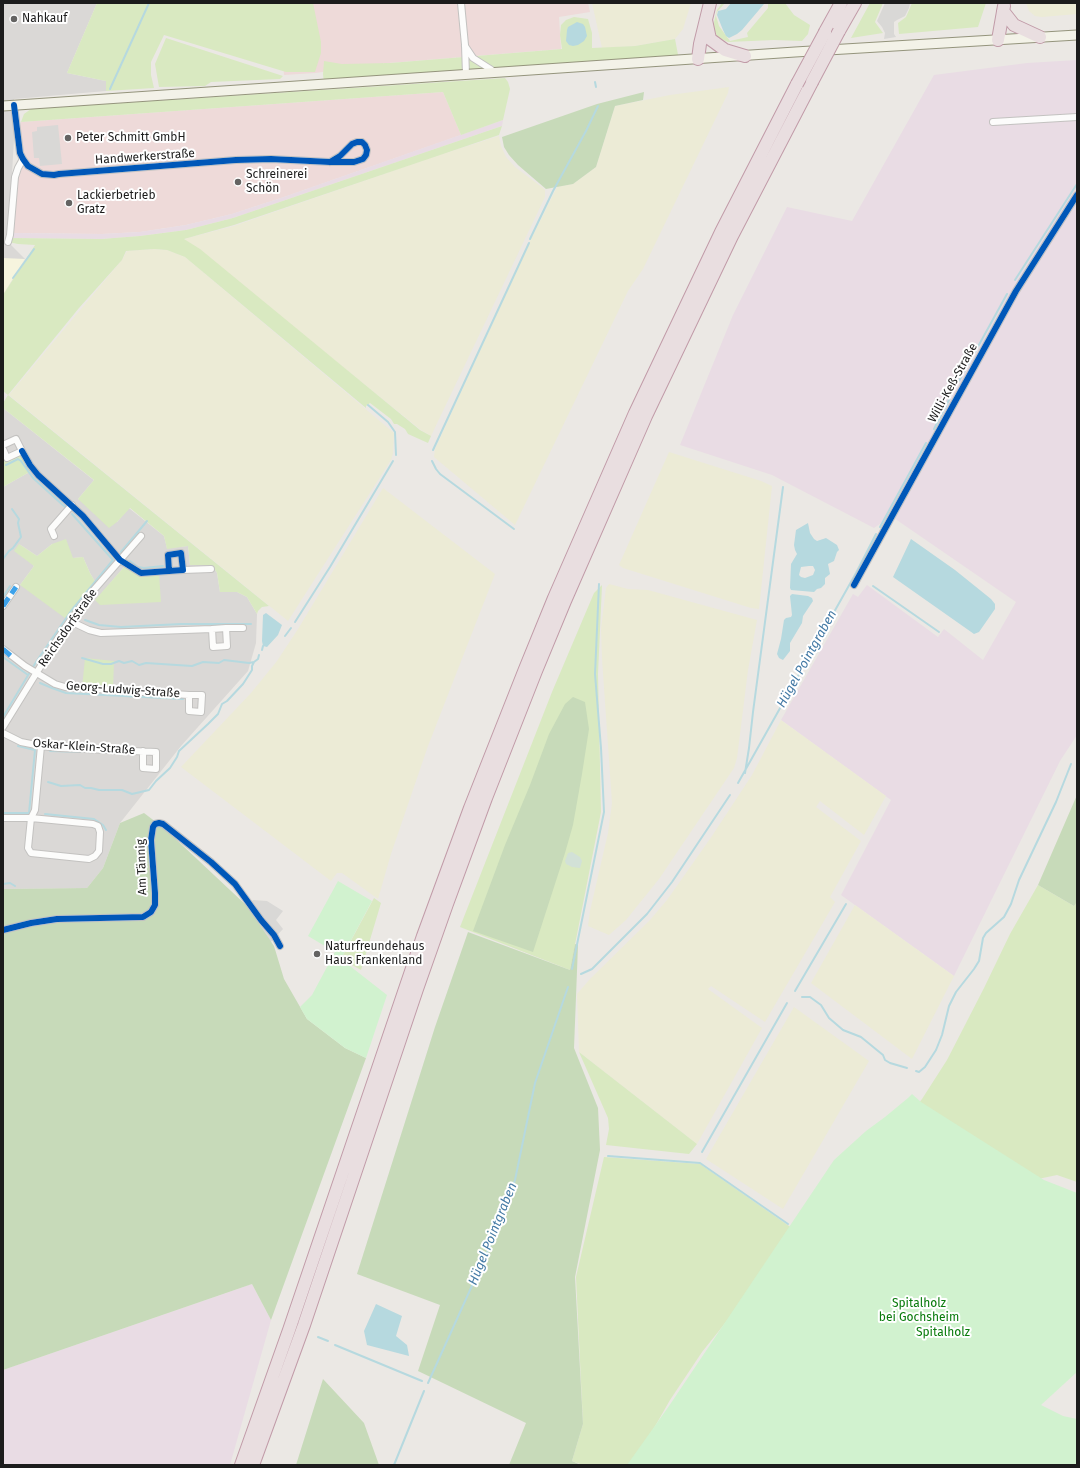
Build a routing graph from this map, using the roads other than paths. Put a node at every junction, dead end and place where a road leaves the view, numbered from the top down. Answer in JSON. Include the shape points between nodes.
{"nodes":[{"id":1,"x":461,"y":3,"type":"edge"},
{"id":2,"x":710,"y":3,"type":"edge"},
{"id":3,"x":832,"y":3,"type":"edge"},
{"id":4,"x":841,"y":3,"type":"edge"},
{"id":5,"x":855,"y":3,"type":"edge"},
{"id":6,"x":1004,"y":7,"type":"edge"},
{"id":7,"x":706,"y":20,"type":"junction"},
{"id":8,"x":825,"y":32,"type":"junction"},
{"id":9,"x":1077,"y":35,"type":"edge"},
{"id":10,"x":1040,"y":37,"type":"junction"},
{"id":11,"x":998,"y":40,"type":"junction"},
{"id":12,"x":465,"y":45,"type":"junction"},
{"id":13,"x":745,"y":56,"type":"junction"},
{"id":14,"x":698,"y":59,"type":"junction"},
{"id":15,"x":496,"y":73,"type":"junction"},
{"id":16,"x":466,"y":75,"type":"junction"},
{"id":17,"x":14,"y":105,"type":"junction"},
{"id":18,"x":3,"y":106,"type":"edge"},
{"id":19,"x":1077,"y":117,"type":"edge"},
{"id":20,"x":993,"y":122,"type":"dead end"},
{"id":21,"x":23,"y":159,"type":"junction"},
{"id":22,"x":330,"y":162,"type":"junction"},
{"id":23,"x":1077,"y":195,"type":"edge"},
{"id":24,"x":8,"y":242,"type":"dead end"},
{"id":25,"x":3,"y":445,"type":"edge"},
{"id":26,"x":3,"y":450,"type":"edge"},
{"id":27,"x":22,"y":451,"type":"junction"},
{"id":28,"x":72,"y":505,"type":"junction"},
{"id":29,"x":54,"y":536,"type":"dead end"},
{"id":30,"x":141,"y":536,"type":"dead end"},
{"id":31,"x":120,"y":560,"type":"junction"},
{"id":32,"x":211,"y":569,"type":"dead end"},
{"id":33,"x":183,"y":570,"type":"junction"},
{"id":34,"x":169,"y":571,"type":"junction"},
{"id":35,"x":854,"y":585,"type":"dead end"},
{"id":36,"x":16,"y":587,"type":"dead end"},
{"id":37,"x":3,"y":606,"type":"edge"},
{"id":38,"x":70,"y":621,"type":"junction"},
{"id":39,"x":226,"y":628,"type":"junction"},
{"id":40,"x":243,"y":628,"type":"dead end"},
{"id":41,"x":212,"y":629,"type":"junction"},
{"id":42,"x":3,"y":649,"type":"edge"},
{"id":43,"x":37,"y":673,"type":"junction"},
{"id":44,"x":189,"y":695,"type":"dead end"},
{"id":45,"x":3,"y":728,"type":"edge"},
{"id":46,"x":3,"y":733,"type":"edge"},
{"id":47,"x":41,"y":746,"type":"junction"},
{"id":48,"x":144,"y":751,"type":"dead end"},
{"id":49,"x":3,"y":818,"type":"edge"},
{"id":50,"x":31,"y":818,"type":"junction"},
{"id":51,"x":3,"y":930,"type":"edge"},
{"id":52,"x":280,"y":946,"type":"dead end"},
{"id":53,"x":241,"y":1465,"type":"edge"},
{"id":54,"x":253,"y":1465,"type":"edge"}],
"edges":[{"from":1,"to":12,"type":"street"},
{"from":2,"to":7,"type":"highway"},
{"from":3,"to":8,"type":"highway"},
{"from":4,"to":8,"type":"highway"},
{"from":5,"to":54,"type":"highway","bridge":true,"via":[[732,236],[646,416],[536,671],[444,911],[306,1318]]},
{"from":6,"to":10,"type":"highway","via":[[1014,25]]},
{"from":6,"to":11,"type":"highway"},
{"from":7,"to":13,"type":"highway","via":[[710,39],[725,50]]},
{"from":7,"to":14,"type":"highway"},
{"from":8,"to":53,"type":"highway","bridge":true,"via":[[721,232],[635,413],[525,669],[423,936]]},
{"from":9,"to":10,"type":"main road"},
{"from":10,"to":11,"type":"main road"},
{"from":11,"to":13,"type":"main road"},
{"from":12,"to":15,"type":"street","via":[[473,58]]},
{"from":12,"to":16,"type":"street"},
{"from":13,"to":14,"type":"main road"},
{"from":14,"to":15,"type":"main road"},
{"from":15,"to":16,"type":"main road"},
{"from":16,"to":17,"type":"main road"},
{"from":17,"to":18,"type":"main road"},
{"from":17,"to":21,"type":"street"},
{"from":19,"to":20,"type":"street"},
{"from":21,"to":22,"type":"street","name":"Handwerkerstraße","via":[[28,166],[38,172],[54,175],[236,160]]},
{"from":21,"to":24,"type":"street","via":[[14,183]]},
{"from":22,"to":22,"type":"street","name":"Handwerkerstraße","via":[[354,162],[363,159],[367,150],[365,145],[362,142],[352,144]]},
{"from":23,"to":35,"type":"street","name":"Willi-Keß-Straße","via":[[1016,291]]},
{"from":25,"to":27,"type":"street","via":[[16,439]]},
{"from":26,"to":27,"type":"street","via":[[7,458]]},
{"from":27,"to":28,"type":"street","via":[[38,474]]},
{"from":28,"to":29,"type":"street","via":[[51,529]]},
{"from":28,"to":31,"type":"street","via":[[93,526]]},
{"from":30,"to":31,"type":"street","name":"Reichsdorfstraße"},
{"from":31,"to":34,"type":"street","via":[[142,573]]},
{"from":31,"to":38,"type":"street","name":"Reichsdorfstraße"},
{"from":32,"to":33,"type":"street"},
{"from":33,"to":34,"type":"street"},
{"from":33,"to":34,"type":"street","via":[[181,553],[168,555]]},
{"from":36,"to":37,"type":"street"},
{"from":38,"to":41,"type":"street","via":[[85,629],[101,633]]},
{"from":38,"to":43,"type":"street","name":"Reichsdorfstraße"},
{"from":39,"to":40,"type":"street"},
{"from":39,"to":41,"type":"street"},
{"from":39,"to":41,"type":"street","via":[[227,646],[213,647]]},
{"from":42,"to":43,"type":"street","name":"Georg-Ludwig-Straße"},
{"from":43,"to":44,"type":"street","name":"Georg-Ludwig-Straße","via":[[65,687]]},
{"from":43,"to":45,"type":"street","name":"Reichsdorfstraße"},
{"from":46,"to":47,"type":"street","name":"Oskar-Klein-Straße","via":[[21,742]]},
{"from":47,"to":48,"type":"street","name":"Oskar-Klein-Straße"},
{"from":47,"to":50,"type":"street","via":[[35,810]]},
{"from":49,"to":50,"type":"street"},
{"from":50,"to":50,"type":"street","via":[[94,824],[100,832],[99,851],[89,859],[31,853],[28,848]]},
{"from":51,"to":52,"type":"street","name":"Am Tännig","via":[[57,919],[143,917],[151,912],[155,905],[151,840],[153,827],[159,823],[211,862],[235,884]]}]}
